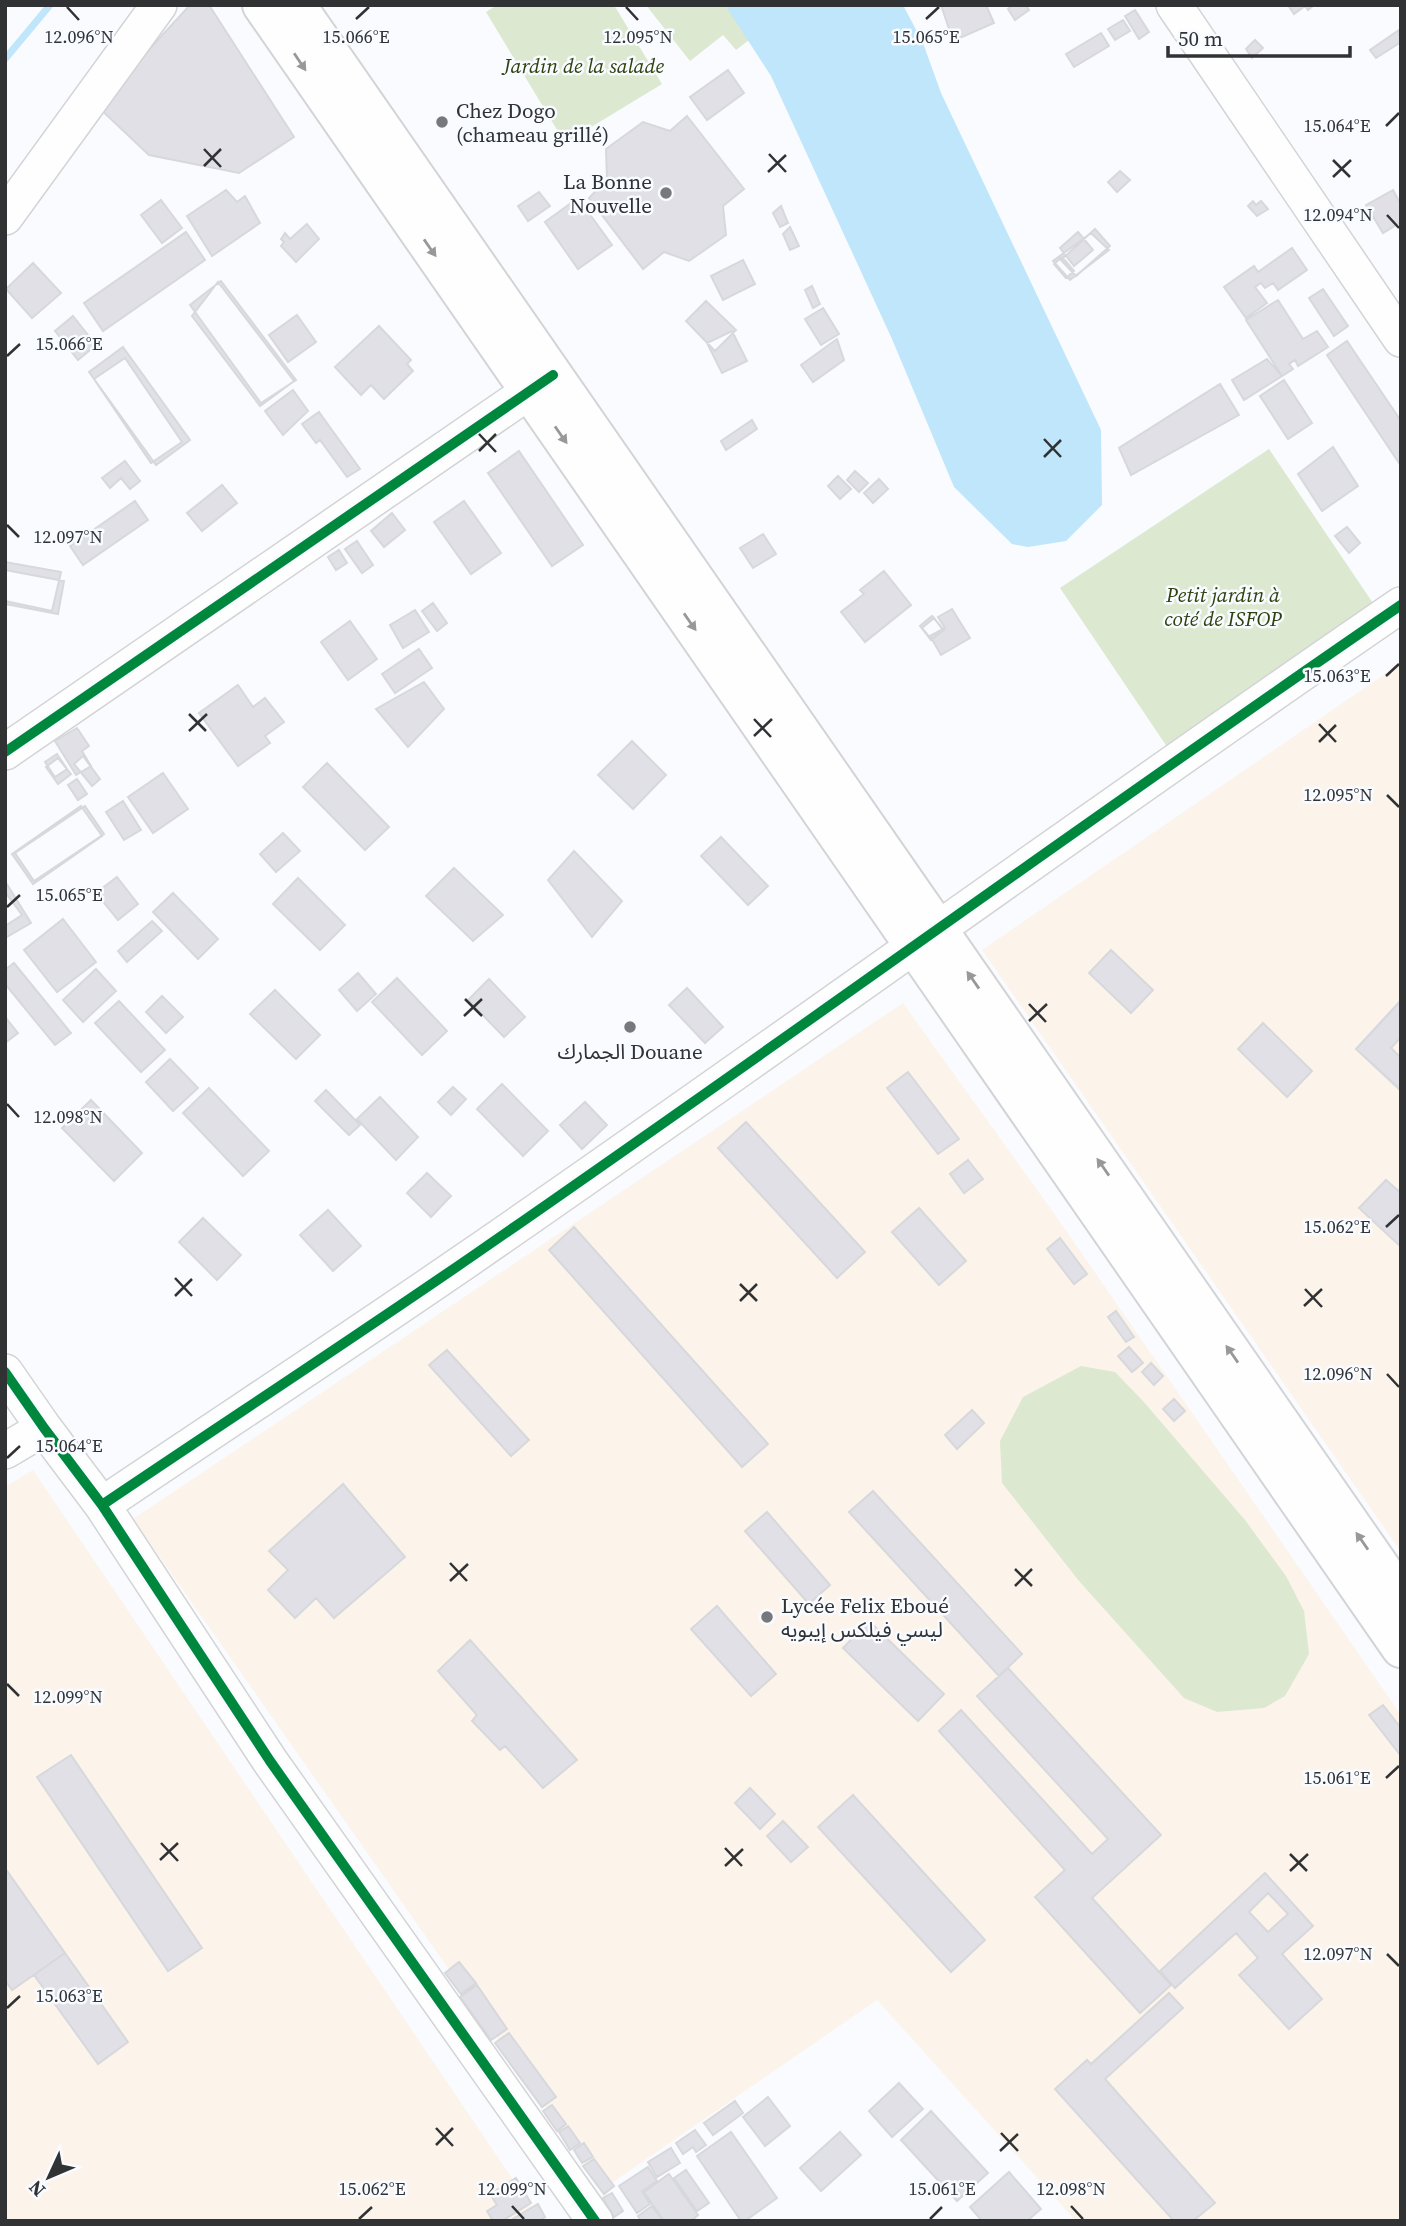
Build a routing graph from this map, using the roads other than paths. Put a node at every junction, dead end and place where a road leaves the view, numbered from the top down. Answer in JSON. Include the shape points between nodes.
{"nodes":[{"id":1,"x":159,"y":5,"type":"edge"},
{"id":2,"x":262,"y":5,"type":"edge"},
{"id":3,"x":296,"y":5,"type":"edge"},
{"id":4,"x":1174,"y":5,"type":"edge"},
{"id":5,"x":5,"y":216,"type":"edge"},
{"id":6,"x":1401,"y":339,"type":"edge"},
{"id":7,"x":541,"y":382,"type":"junction"},
{"id":8,"x":1401,"y":605,"type":"edge"},
{"id":9,"x":5,"y":752,"type":"edge"},
{"id":10,"x":926,"y":939,"type":"junction"},
{"id":11,"x":5,"y":1372,"type":"edge"},
{"id":12,"x":44,"y":1428,"type":"junction"},
{"id":13,"x":5,"y":1451,"type":"edge"},
{"id":14,"x":102,"y":1505,"type":"junction"},
{"id":15,"x":1401,"y":1597,"type":"edge"},
{"id":16,"x":1401,"y":1648,"type":"edge"},
{"id":17,"x":595,"y":2221,"type":"edge"}],
"edges":[{"from":1,"to":5,"type":"street"},
{"from":2,"to":7,"type":"main road","one_way":true},
{"from":3,"to":7,"type":"main road"},
{"from":4,"to":6,"type":"street"},
{"from":7,"to":9,"type":"street"},
{"from":7,"to":10,"type":"main road"},
{"from":8,"to":10,"type":"street"},
{"from":10,"to":14,"type":"street","via":[[468,1259]]},
{"from":15,"to":10,"type":"main road","one_way":true},
{"from":10,"to":16,"type":"main road"},
{"from":11,"to":12,"type":"street"},
{"from":12,"to":13,"type":"street"},
{"from":12,"to":14,"type":"street"},
{"from":14,"to":17,"type":"street","via":[[270,1761]]}]}
